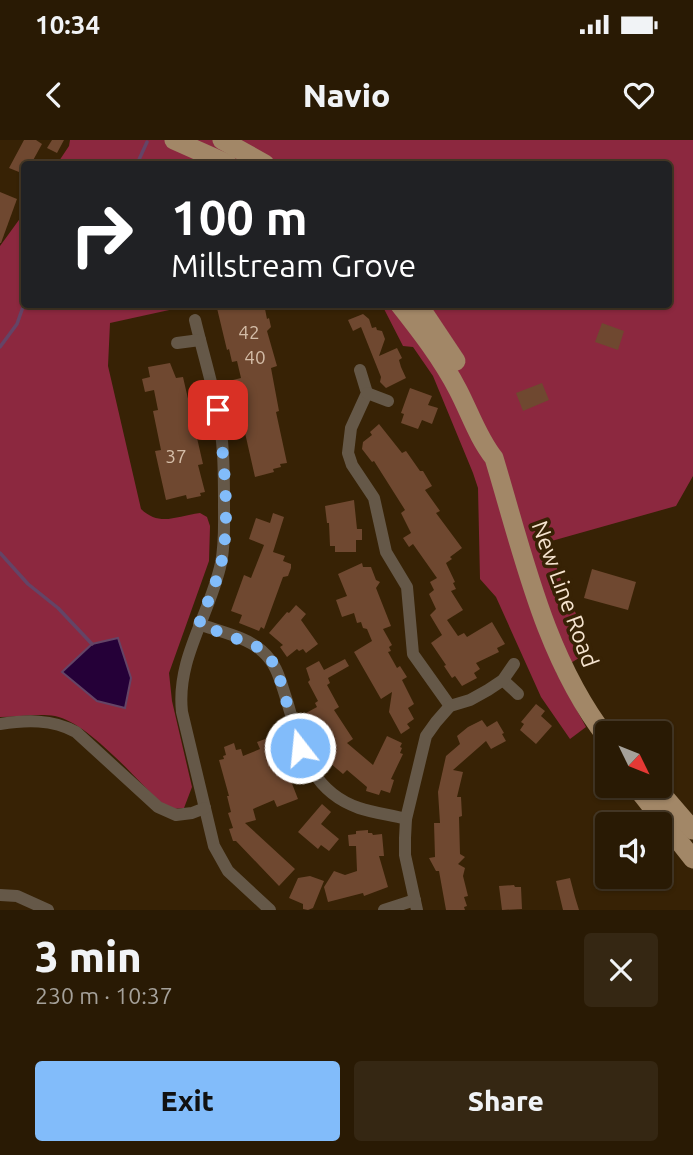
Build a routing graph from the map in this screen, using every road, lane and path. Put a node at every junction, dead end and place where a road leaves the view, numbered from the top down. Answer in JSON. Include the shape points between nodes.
{"nodes":[{"id":1,"x":174,"y":140,"type":"edge"},
{"id":2,"x":222,"y":140,"type":"edge"},
{"id":3,"x":221,"y":161,"type":"edge"},
{"id":4,"x":260,"y":161,"type":"edge"},
{"id":5,"x":402,"y":308,"type":"edge"},
{"id":6,"x":421,"y":308,"type":"edge"},
{"id":7,"x":195,"y":320,"type":"dead end"},
{"id":8,"x":200,"y":340,"type":"junction"},
{"id":9,"x":177,"y":343,"type":"dead end"},
{"id":10,"x":360,"y":370,"type":"dead end"},
{"id":11,"x":366,"y":393,"type":"junction"},
{"id":12,"x":388,"y":401,"type":"dead end"},
{"id":13,"x":494,"y":458,"type":"junction"},
{"id":14,"x":199,"y":624,"type":"junction"},
{"id":15,"x":514,"y":664,"type":"dead end"},
{"id":16,"x":503,"y":680,"type":"junction"},
{"id":17,"x":518,"y":694,"type":"dead end"},
{"id":18,"x":450,"y":706,"type":"junction"},
{"id":19,"x":596,"y":721,"type":"edge"},
{"id":20,"x":0,"y":724,"type":"edge"},
{"id":21,"x":645,"y":798,"type":"edge"},
{"id":22,"x":665,"y":798,"type":"edge"},
{"id":23,"x":205,"y":808,"type":"junction"},
{"id":24,"x":406,"y":818,"type":"junction"},
{"id":25,"x":693,"y":830,"type":"edge"},
{"id":26,"x":693,"y":859,"type":"edge"},
{"id":27,"x":0,"y":895,"type":"edge"},
{"id":28,"x":416,"y":905,"type":"edge"},
{"id":29,"x":48,"y":910,"type":"edge"},
{"id":30,"x":270,"y":910,"type":"edge"},
{"id":31,"x":384,"y":910,"type":"edge"}],
"edges":[{"from":1,"to":3,"type":"main road"},
{"from":2,"to":4,"type":"main road"},
{"from":5,"to":13,"type":"main road","name":"New Line Road","via":[[439,357]]},
{"from":6,"to":13,"type":"main road","name":"New Line Road","via":[[479,404],[495,444]]},
{"from":7,"to":8,"type":"street"},
{"from":8,"to":9,"type":"street"},
{"from":8,"to":14,"type":"street","via":[[218,410],[224,513],[220,568]]},
{"from":10,"to":11,"type":"street"},
{"from":11,"to":12,"type":"street"},
{"from":11,"to":18,"type":"street","via":[[351,428],[348,453],[373,498],[386,552],[407,587],[414,654]]},
{"from":13,"to":19,"type":"main road","name":"New Line Road","via":[[542,613],[566,674]]},
{"from":14,"to":23,"type":"street","via":[[180,693]]},
{"from":14,"to":24,"type":"street","via":[[260,648],[276,666],[307,763],[332,792],[359,808]]},
{"from":15,"to":16,"type":"street"},
{"from":16,"to":17,"type":"street"},
{"from":16,"to":18,"type":"street"},
{"from":18,"to":24,"type":"street","via":[[426,736]]},
{"from":20,"to":23,"type":"street","via":[[51,722],[65,726],[158,807],[176,815]]},
{"from":21,"to":26,"type":"main road"},
{"from":22,"to":25,"type":"main road"},
{"from":23,"to":30,"type":"street","via":[[223,863]]},
{"from":24,"to":28,"type":"street","via":[[405,855]]},
{"from":27,"to":29,"type":"street","via":[[17,896]]},
{"from":28,"to":31,"type":"street"}]}
